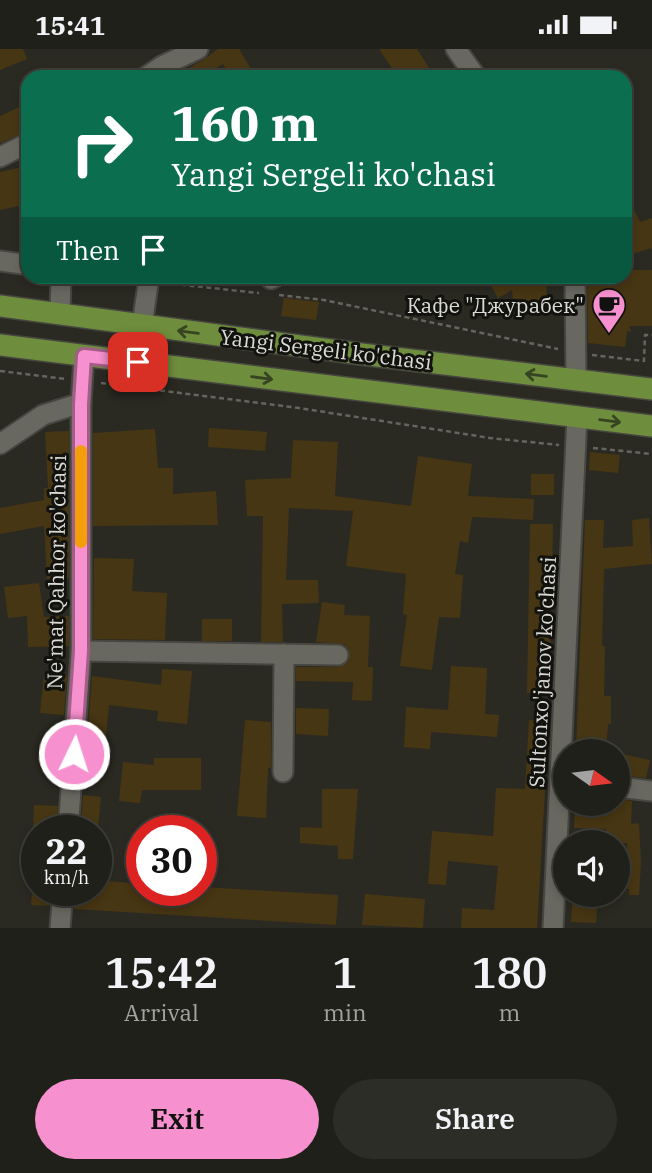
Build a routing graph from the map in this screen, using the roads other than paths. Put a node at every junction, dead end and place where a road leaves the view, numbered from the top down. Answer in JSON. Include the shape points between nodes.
{"nodes":[{"id":1,"x":198,"y":49,"type":"edge"},
{"id":2,"x":456,"y":49,"type":"edge"},
{"id":3,"x":156,"y":70,"type":"edge"},
{"id":4,"x":471,"y":70,"type":"edge"},
{"id":5,"x":21,"y":146,"type":"edge"},
{"id":6,"x":0,"y":157,"type":"edge"},
{"id":7,"x":0,"y":261,"type":"edge"},
{"id":8,"x":21,"y":264,"type":"edge"},
{"id":9,"x":61,"y":284,"type":"edge"},
{"id":10,"x":148,"y":284,"type":"edge"},
{"id":11,"x":575,"y":284,"type":"edge"},
{"id":12,"x":0,"y":306,"type":"edge"},
{"id":13,"x":60,"y":314,"type":"junction"},
{"id":14,"x":142,"y":326,"type":"junction"},
{"id":15,"x":0,"y":345,"type":"edge"},
{"id":16,"x":84,"y":356,"type":"junction"},
{"id":17,"x":576,"y":380,"type":"junction"},
{"id":18,"x":652,"y":389,"type":"edge"},
{"id":19,"x":81,"y":404,"type":"junction"},
{"id":20,"x":577,"y":417,"type":"junction"},
{"id":21,"x":652,"y":426,"type":"edge"},
{"id":22,"x":0,"y":444,"type":"edge"},
{"id":23,"x":81,"y":651,"type":"junction"},
{"id":24,"x":284,"y":654,"type":"junction"},
{"id":25,"x":338,"y":655,"type":"dead end"},
{"id":26,"x":565,"y":739,"type":"edge"},
{"id":27,"x":283,"y":772,"type":"dead end"},
{"id":28,"x":630,"y":788,"type":"edge"},
{"id":29,"x":652,"y":791,"type":"edge"},
{"id":30,"x":69,"y":815,"type":"edge"},
{"id":31,"x":561,"y":816,"type":"edge"},
{"id":32,"x":62,"y":906,"type":"edge"},
{"id":33,"x":61,"y":928,"type":"edge"},
{"id":34,"x":553,"y":928,"type":"edge"}],
"edges":[{"from":1,"to":3,"type":"street"},
{"from":2,"to":4,"type":"street"},
{"from":5,"to":6,"type":"street"},
{"from":7,"to":8,"type":"street"},
{"from":9,"to":13,"type":"street"},
{"from":10,"to":14,"type":"street"},
{"from":11,"to":17,"type":"street"},
{"from":12,"to":13,"type":"main road","name":"Yangi Sergeli ko'chasi"},
{"from":13,"to":14,"type":"main road","name":"Yangi Sergeli ko'chasi"},
{"from":17,"to":14,"type":"main road","name":"Yangi Sergeli ko'chasi","one_way":true},
{"from":15,"to":16,"type":"main road","name":"Yangi Sergeli ko'chasi"},
{"from":16,"to":19,"type":"street","name":"Ne'mat Qahhor ko'chasi"},
{"from":16,"to":20,"type":"main road","name":"Yangi Sergeli ko'chasi","one_way":true},
{"from":17,"to":18,"type":"main road","name":"Yangi Sergeli ko'chasi"},
{"from":19,"to":22,"type":"street","via":[[43,415]]},
{"from":19,"to":23,"type":"street","name":"Ne'mat Qahhor ko'chasi"},
{"from":20,"to":21,"type":"main road","name":"Yangi Sergeli ko'chasi","one_way":true},
{"from":20,"to":26,"type":"street","name":"Sultonxo'janov ko'chasi"},
{"from":23,"to":24,"type":"street"},
{"from":23,"to":30,"type":"street","name":"Ne'mat Qahhor ko'chasi"},
{"from":24,"to":25,"type":"street"},
{"from":24,"to":27,"type":"street"},
{"from":28,"to":29,"type":"street"},
{"from":31,"to":34,"type":"street","name":"Sultonxo'janov ko'chasi"},
{"from":32,"to":33,"type":"street"}]}
